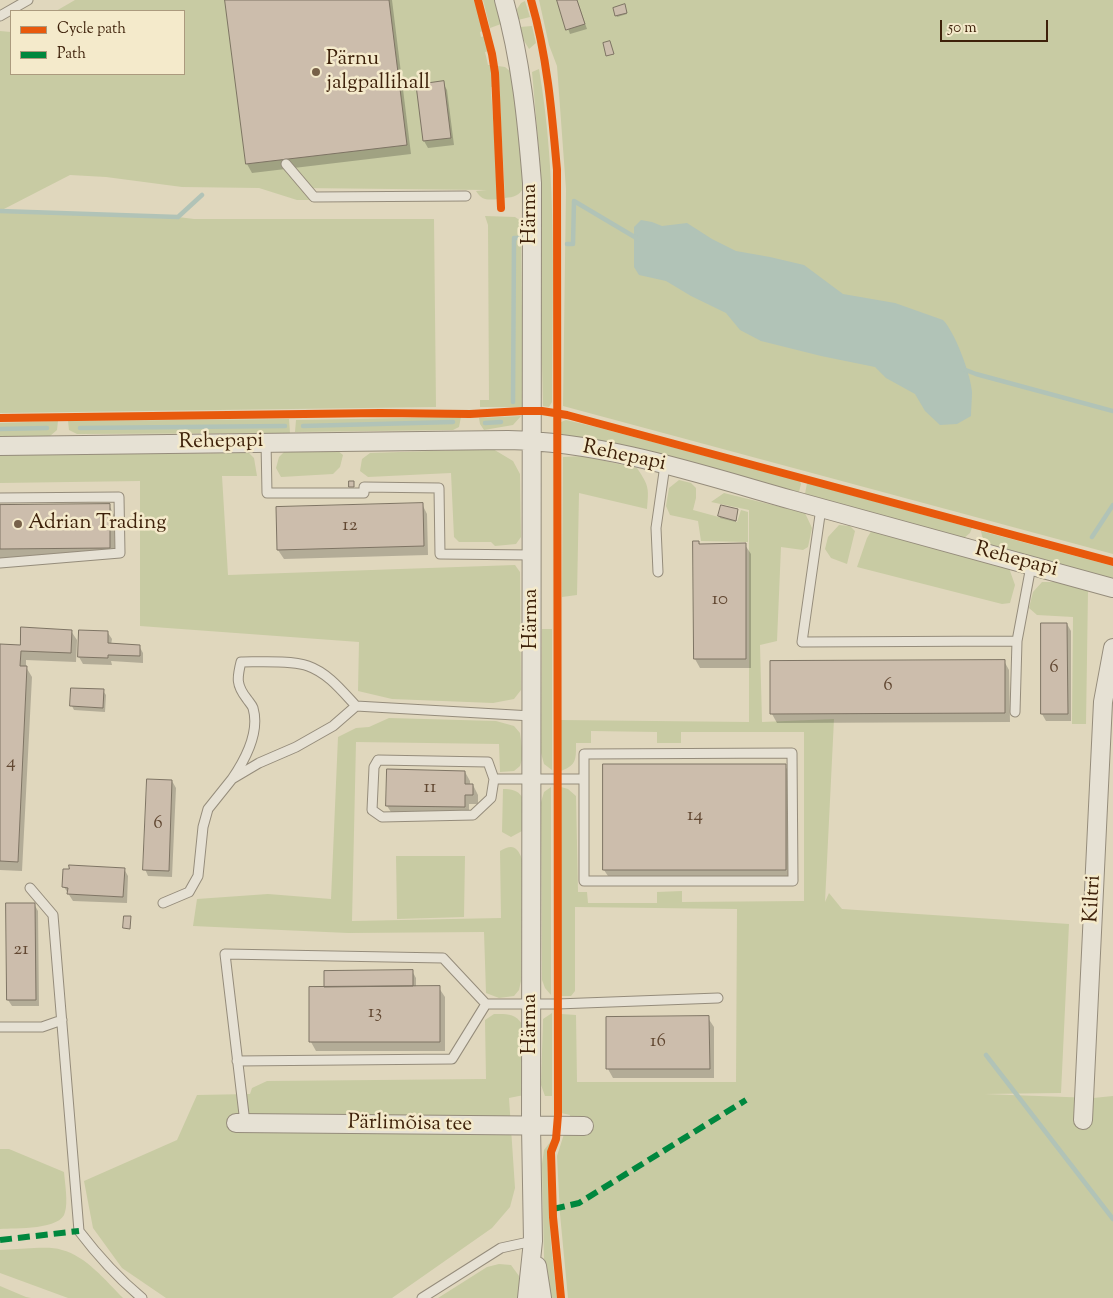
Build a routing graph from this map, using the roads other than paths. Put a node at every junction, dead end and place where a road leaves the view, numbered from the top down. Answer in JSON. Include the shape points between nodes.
{"nodes":[{"id":1,"x":28,"y":0,"type":"edge"},
{"id":2,"x":504,"y":0,"type":"edge"},
{"id":3,"x":10,"y":10,"type":"edge"},
{"id":4,"x":286,"y":164,"type":"dead end"},
{"id":5,"x":466,"y":196,"type":"dead end"},
{"id":6,"x":532,"y":441,"type":"junction"},
{"id":7,"x":266,"y":442,"type":"junction"},
{"id":8,"x":0,"y":446,"type":"edge"},
{"id":9,"x":664,"y":465,"type":"junction"},
{"id":10,"x":0,"y":498,"type":"edge"},
{"id":11,"x":821,"y":508,"type":"junction"},
{"id":12,"x":532,"y":555,"type":"junction"},
{"id":13,"x":0,"y":563,"type":"edge"},
{"id":14,"x":1032,"y":566,"type":"junction"},
{"id":15,"x":658,"y":572,"type":"dead end"},
{"id":16,"x":1113,"y":588,"type":"edge"},
{"id":17,"x":1017,"y":641,"type":"junction"},
{"id":18,"x":1113,"y":648,"type":"edge"},
{"id":19,"x":356,"y":706,"type":"junction"},
{"id":20,"x":1015,"y":712,"type":"dead end"},
{"id":21,"x":532,"y":716,"type":"junction"},
{"id":22,"x":232,"y":779,"type":"junction"},
{"id":23,"x":532,"y":779,"type":"junction"},
{"id":24,"x":584,"y":779,"type":"junction"},
{"id":25,"x":494,"y":780,"type":"junction"},
{"id":26,"x":30,"y":888,"type":"dead end"},
{"id":27,"x":162,"y":903,"type":"dead end"},
{"id":28,"x":718,"y":998,"type":"dead end"},
{"id":29,"x":486,"y":1004,"type":"junction"},
{"id":30,"x":531,"y":1004,"type":"junction"},
{"id":31,"x":62,"y":1020,"type":"junction"},
{"id":32,"x":0,"y":1027,"type":"edge"},
{"id":33,"x":238,"y":1061,"type":"junction"},
{"id":34,"x":1084,"y":1120,"type":"dead end"},
{"id":35,"x":240,"y":1123,"type":"joint"},
{"id":36,"x":531,"y":1126,"type":"junction"},
{"id":37,"x":584,"y":1126,"type":"dead end"},
{"id":38,"x":533,"y":1241,"type":"junction"},
{"id":39,"x":142,"y":1298,"type":"edge"},
{"id":40,"x":422,"y":1298,"type":"edge"},
{"id":41,"x":527,"y":1298,"type":"edge"},
{"id":42,"x":542,"y":1298,"type":"edge"}],
"edges":[{"from":1,"to":3,"type":"lane"},
{"from":2,"to":6,"type":"street","name":"Härma","via":[[518,55],[532,183]]},
{"from":4,"to":5,"type":"lane","via":[[314,197]]},
{"from":6,"to":7,"type":"street","name":"Rehepapi"},
{"from":6,"to":9,"type":"street","name":"Rehepapi","via":[[581,446]]},
{"from":6,"to":12,"type":"street","name":"Härma"},
{"from":7,"to":8,"type":"street","name":"Rehepapi"},
{"from":7,"to":12,"type":"lane","via":[[267,493],[364,493],[364,487],[439,488],[440,554]]},
{"from":9,"to":11,"type":"street","name":"Rehepapi"},
{"from":9,"to":15,"type":"lane","via":[[656,528]]},
{"from":10,"to":13,"type":"lane","via":[[120,497],[120,554]]},
{"from":11,"to":14,"type":"street","name":"Rehepapi"},
{"from":11,"to":17,"type":"lane","via":[[802,642]]},
{"from":12,"to":21,"type":"street","name":"Härma"},
{"from":14,"to":16,"type":"street","name":"Rehepapi"},
{"from":14,"to":17,"type":"lane"},
{"from":17,"to":20,"type":"lane"},
{"from":18,"to":34,"type":"street","name":"Kiltri","via":[[1103,702]]},
{"from":19,"to":21,"type":"lane"},
{"from":19,"to":22,"type":"lane","via":[[333,726]]},
{"from":19,"to":22,"type":"lane","via":[[326,676],[307,665],[241,662],[237,676],[240,690],[253,707],[254,723],[243,762]]},
{"from":21,"to":23,"type":"street","name":"Härma"},
{"from":22,"to":27,"type":"lane","via":[[208,808],[194,884],[189,892]]},
{"from":23,"to":24,"type":"lane"},
{"from":23,"to":25,"type":"lane"},
{"from":23,"to":30,"type":"street","name":"Härma"},
{"from":24,"to":24,"type":"lane","via":[[584,754],[792,754],[793,881],[584,881]]},
{"from":25,"to":25,"type":"lane","via":[[488,762],[378,760],[374,766],[372,810],[382,817],[474,815],[491,798]]},
{"from":26,"to":31,"type":"lane","via":[[53,915]]},
{"from":28,"to":30,"type":"lane"},
{"from":29,"to":30,"type":"lane"},
{"from":29,"to":33,"type":"lane","via":[[452,1059]]},
{"from":29,"to":33,"type":"lane","via":[[443,958],[225,954]]},
{"from":30,"to":36,"type":"street","name":"Härma"},
{"from":31,"to":32,"type":"lane","via":[[42,1027]]},
{"from":31,"to":39,"type":"lane","via":[[79,1231],[100,1259]]},
{"from":33,"to":35,"type":"lane"},
{"from":35,"to":36,"type":"street","name":"Pärlimõisa tee"},
{"from":36,"to":37,"type":"street","name":"Pärlimõisa tee"},
{"from":36,"to":38,"type":"street","name":"Härma"},
{"from":38,"to":40,"type":"lane","via":[[500,1248]]},
{"from":38,"to":41,"type":"street","name":"Härma"},
{"from":38,"to":42,"type":"street","name":"Härma"}]}
